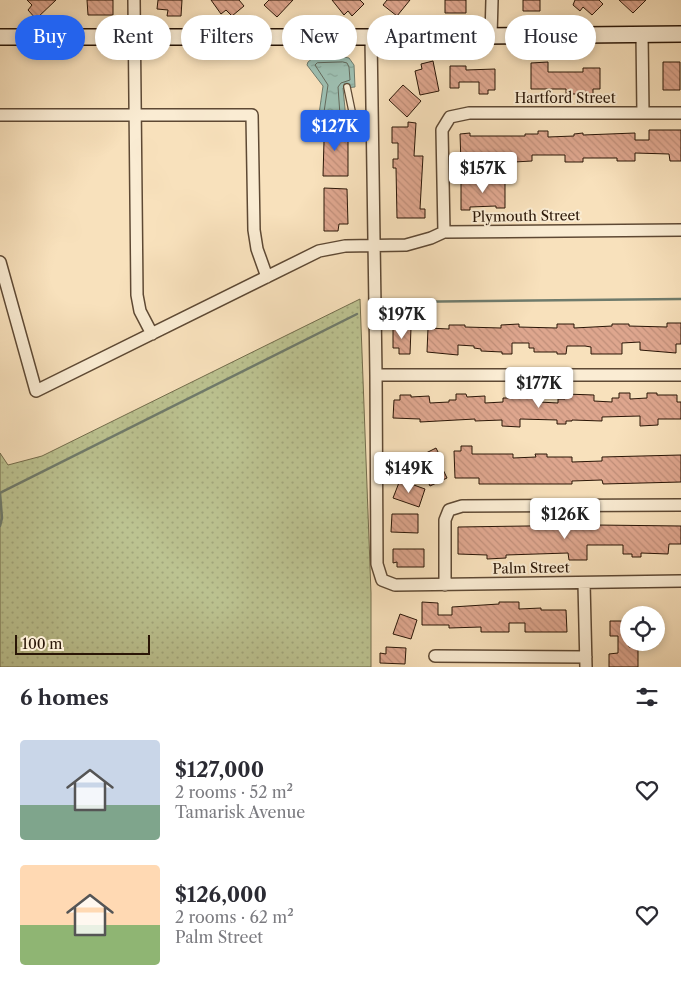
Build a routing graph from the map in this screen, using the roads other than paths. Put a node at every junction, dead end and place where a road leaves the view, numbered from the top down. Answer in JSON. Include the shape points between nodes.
{"nodes":[{"id":1,"x":134,"y":0,"type":"edge"},
{"id":2,"x":492,"y":0,"type":"edge"},
{"id":3,"x":134,"y":15,"type":"edge"},
{"id":4,"x":492,"y":15,"type":"edge"},
{"id":5,"x":642,"y":34,"type":"junction"},
{"id":6,"x":681,"y":34,"type":"edge"},
{"id":7,"x":95,"y":36,"type":"edge"},
{"id":8,"x":171,"y":36,"type":"edge"},
{"id":9,"x":495,"y":36,"type":"edge"},
{"id":10,"x":0,"y":37,"type":"edge"},
{"id":11,"x":367,"y":37,"type":"edge"},
{"id":12,"x":135,"y":60,"type":"edge"},
{"id":13,"x":371,"y":60,"type":"edge"},
{"id":14,"x":347,"y":87,"type":"dead end"},
{"id":15,"x":681,"y":112,"type":"edge"},
{"id":16,"x":643,"y":113,"type":"junction"},
{"id":17,"x":0,"y":115,"type":"edge"},
{"id":18,"x":135,"y":115,"type":"junction"},
{"id":19,"x":372,"y":118,"type":"junction"},
{"id":20,"x":681,"y":230,"type":"edge"},
{"id":21,"x":444,"y":232,"type":"junction"},
{"id":22,"x":374,"y":246,"type":"junction"},
{"id":23,"x":0,"y":262,"type":"edge"},
{"id":24,"x":267,"y":277,"type":"junction"},
{"id":25,"x":152,"y":334,"type":"junction"},
{"id":26,"x":681,"y":374,"type":"edge"},
{"id":27,"x":376,"y":375,"type":"junction"},
{"id":28,"x":681,"y":505,"type":"edge"},
{"id":29,"x":681,"y":581,"type":"edge"},
{"id":30,"x":584,"y":583,"type":"junction"},
{"id":31,"x":445,"y":584,"type":"junction"},
{"id":32,"x":435,"y":656,"type":"dead end"},
{"id":33,"x":586,"y":662,"type":"edge"}],
"edges":[{"from":1,"to":3,"type":"street"},
{"from":2,"to":4,"type":"street"},
{"from":5,"to":6,"type":"street"},
{"from":5,"to":9,"type":"street"},
{"from":5,"to":16,"type":"street"},
{"from":7,"to":10,"type":"street"},
{"from":8,"to":11,"type":"street"},
{"from":12,"to":18,"type":"street"},
{"from":13,"to":19,"type":"street"},
{"from":14,"to":19,"type":"lane","via":[[353,116]]},
{"from":15,"to":16,"type":"street","name":"Hartford Street"},
{"from":16,"to":21,"type":"street","name":"Hartford Street","via":[[469,113],[450,117],[442,130]]},
{"from":17,"to":18,"type":"street"},
{"from":18,"to":24,"type":"street","via":[[252,115],[254,230],[256,249]]},
{"from":18,"to":25,"type":"street","via":[[137,295],[140,311]]},
{"from":19,"to":22,"type":"street"},
{"from":20,"to":21,"type":"street","name":"Plymouth Street"},
{"from":21,"to":22,"type":"street","name":"Plymouth Street","via":[[406,245]]},
{"from":22,"to":24,"type":"street","name":"Plymouth Street","via":[[345,246],[319,251]]},
{"from":22,"to":27,"type":"street"},
{"from":23,"to":25,"type":"street","name":"Plymouth Street","via":[[36,391]]},
{"from":24,"to":25,"type":"street","name":"Plymouth Street"},
{"from":26,"to":27,"type":"street"},
{"from":27,"to":31,"type":"street","name":"Palm Street","via":[[377,564],[382,580],[395,585]]},
{"from":28,"to":31,"type":"street","via":[[462,506],[449,510],[445,520]]},
{"from":29,"to":30,"type":"street","name":"Palm Street"},
{"from":30,"to":31,"type":"street","name":"Palm Street"},
{"from":30,"to":33,"type":"street"},
{"from":32,"to":33,"type":"street"}]}
